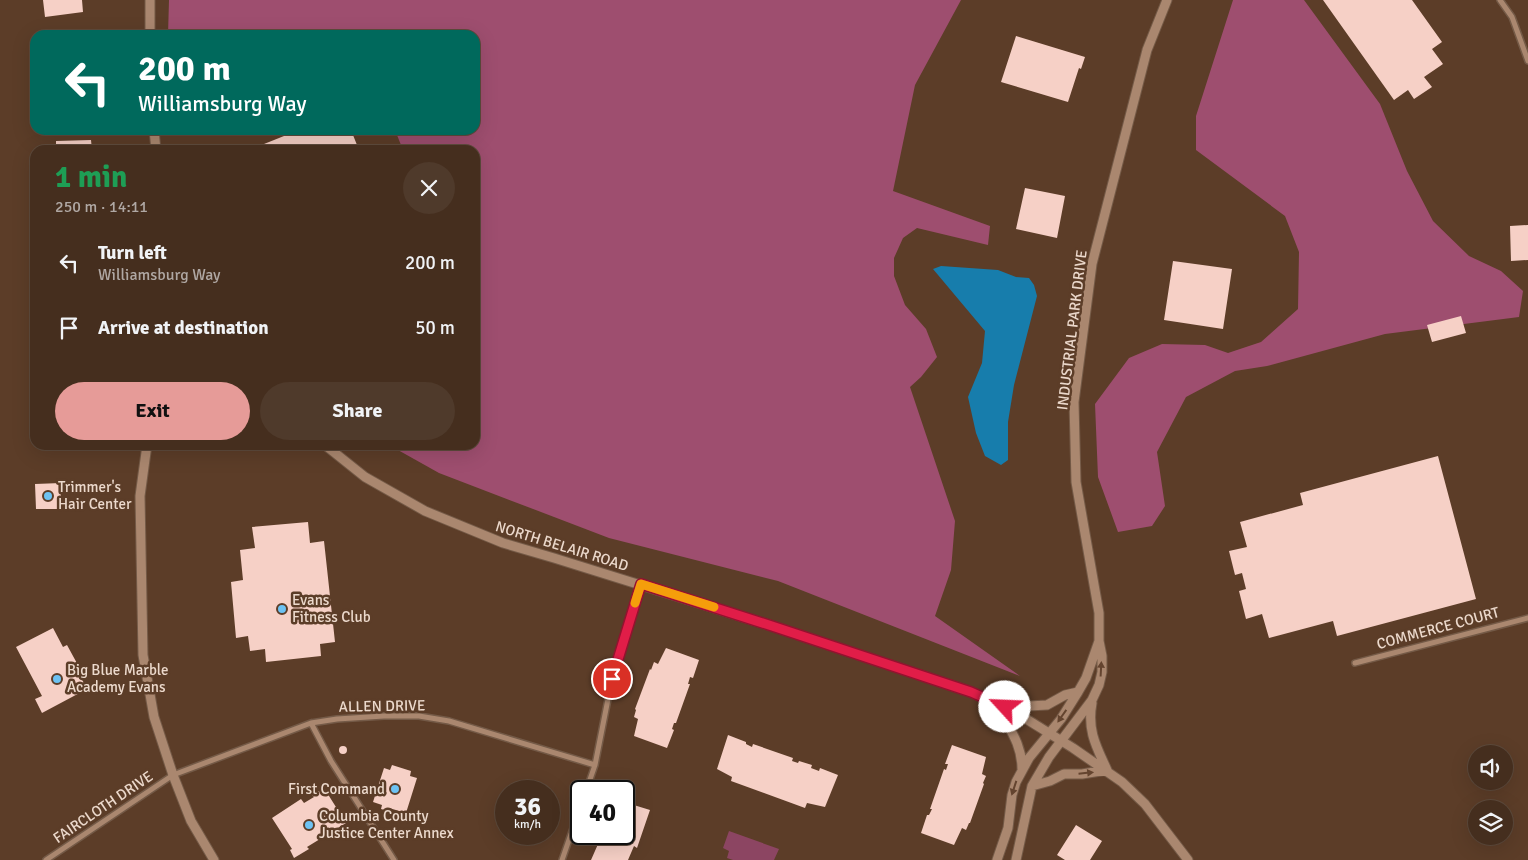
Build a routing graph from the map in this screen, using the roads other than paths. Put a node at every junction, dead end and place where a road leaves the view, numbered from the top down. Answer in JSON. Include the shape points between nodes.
{"nodes":[{"id":1,"x":150,"y":0,"type":"edge"},
{"id":2,"x":1167,"y":0,"type":"edge"},
{"id":3,"x":1500,"y":0,"type":"edge"},
{"id":4,"x":150,"y":30,"type":"edge"},
{"id":5,"x":1528,"y":61,"type":"edge"},
{"id":6,"x":146,"y":450,"type":"edge"},
{"id":7,"x":331,"y":450,"type":"edge"},
{"id":8,"x":641,"y":584,"type":"junction"},
{"id":9,"x":1528,"y":618,"type":"edge"},
{"id":10,"x":1099,"y":641,"type":"junction"},
{"id":11,"x":1355,"y":663,"type":"dead end"},
{"id":12,"x":1078,"y":692,"type":"junction"},
{"id":13,"x":1092,"y":700,"type":"junction"},
{"id":14,"x":996,"y":703,"type":"junction"},
{"id":15,"x":1005,"y":707,"type":"junction"},
{"id":16,"x":311,"y":724,"type":"junction"},
{"id":17,"x":1049,"y":733,"type":"junction"},
{"id":18,"x":1062,"y":740,"type":"junction"},
{"id":19,"x":595,"y":765,"type":"junction"},
{"id":20,"x":1022,"y":769,"type":"junction"},
{"id":21,"x":1107,"y":770,"type":"junction"},
{"id":22,"x":173,"y":775,"type":"junction"},
{"id":23,"x":590,"y":780,"type":"edge"},
{"id":24,"x":1032,"y":786,"type":"junction"},
{"id":25,"x":570,"y":837,"type":"edge"},
{"id":26,"x":46,"y":860,"type":"edge"},
{"id":27,"x":214,"y":860,"type":"edge"},
{"id":28,"x":394,"y":860,"type":"edge"},
{"id":29,"x":562,"y":860,"type":"edge"},
{"id":30,"x":998,"y":860,"type":"edge"},
{"id":31,"x":1016,"y":860,"type":"edge"},
{"id":32,"x":1188,"y":860,"type":"edge"}],
"edges":[{"from":1,"to":4,"type":"street"},
{"from":2,"to":10,"type":"street","name":"INDUSTRIAL PARK DRIVE","via":[[1147,50],[1092,264],[1074,402],[1076,482],[1099,612]]},
{"from":3,"to":5,"type":"street","via":[[1512,17]]},
{"from":6,"to":22,"type":"street","via":[[140,496],[144,655],[154,717]]},
{"from":7,"to":8,"type":"street","name":"NORTH BELAIR ROAD","via":[[365,477],[425,511],[503,543]]},
{"from":8,"to":14,"type":"street","name":"NORTH BELAIR ROAD","via":[[874,659]]},
{"from":8,"to":19,"type":"street","via":[[612,679]]},
{"from":9,"to":11,"type":"street","name":"COMMERCE COURT"},
{"from":10,"to":12,"type":"street","name":"INDUSTRIAL PARK DRIVE"},
{"from":13,"to":10,"type":"street","name":"INDUSTRIAL PARK DRIVE","one_way":true,"via":[[1102,672]]},
{"from":12,"to":15,"type":"street","via":[[1047,705]]},
{"from":12,"to":17,"type":"street","name":"INDUSTRIAL PARK DRIVE","one_way":true},
{"from":13,"to":18,"type":"street","name":"INDUSTRIAL PARK DRIVE"},
{"from":13,"to":21,"type":"street","via":[[1091,732]]},
{"from":14,"to":15,"type":"street","name":"NORTH BELAIR ROAD"},
{"from":14,"to":20,"type":"street","via":[[1015,736]]},
{"from":15,"to":17,"type":"street","name":"NORTH BELAIR ROAD"},
{"from":16,"to":19,"type":"street","name":"ALLEN DRIVE","via":[[336,719],[419,716],[449,721]]},
{"from":16,"to":22,"type":"street","name":"ALLEN DRIVE"},
{"from":16,"to":28,"type":"street"},
{"from":17,"to":18,"type":"street","name":"NORTH BELAIR ROAD"},
{"from":17,"to":20,"type":"street","name":"INDUSTRIAL PARK DRIVE"},
{"from":18,"to":21,"type":"street","name":"NORTH BELAIR ROAD"},
{"from":18,"to":24,"type":"street","name":"INDUSTRIAL PARK DRIVE"},
{"from":19,"to":23,"type":"street"},
{"from":20,"to":30,"type":"street","name":"INDUSTRIAL PARK DRIVE","one_way":true,"via":[[1012,795],[1008,828]]},
{"from":24,"to":21,"type":"street","one_way":true,"via":[[1064,774]]},
{"from":21,"to":32,"type":"street","name":"NORTH BELAIR ROAD","via":[[1145,804]]},
{"from":22,"to":26,"type":"street","name":"FAIRCLOTH DRIVE"},
{"from":22,"to":27,"type":"street","via":[[191,821]]},
{"from":24,"to":31,"type":"street","name":"INDUSTRIAL PARK DRIVE"},
{"from":25,"to":29,"type":"street"}]}
